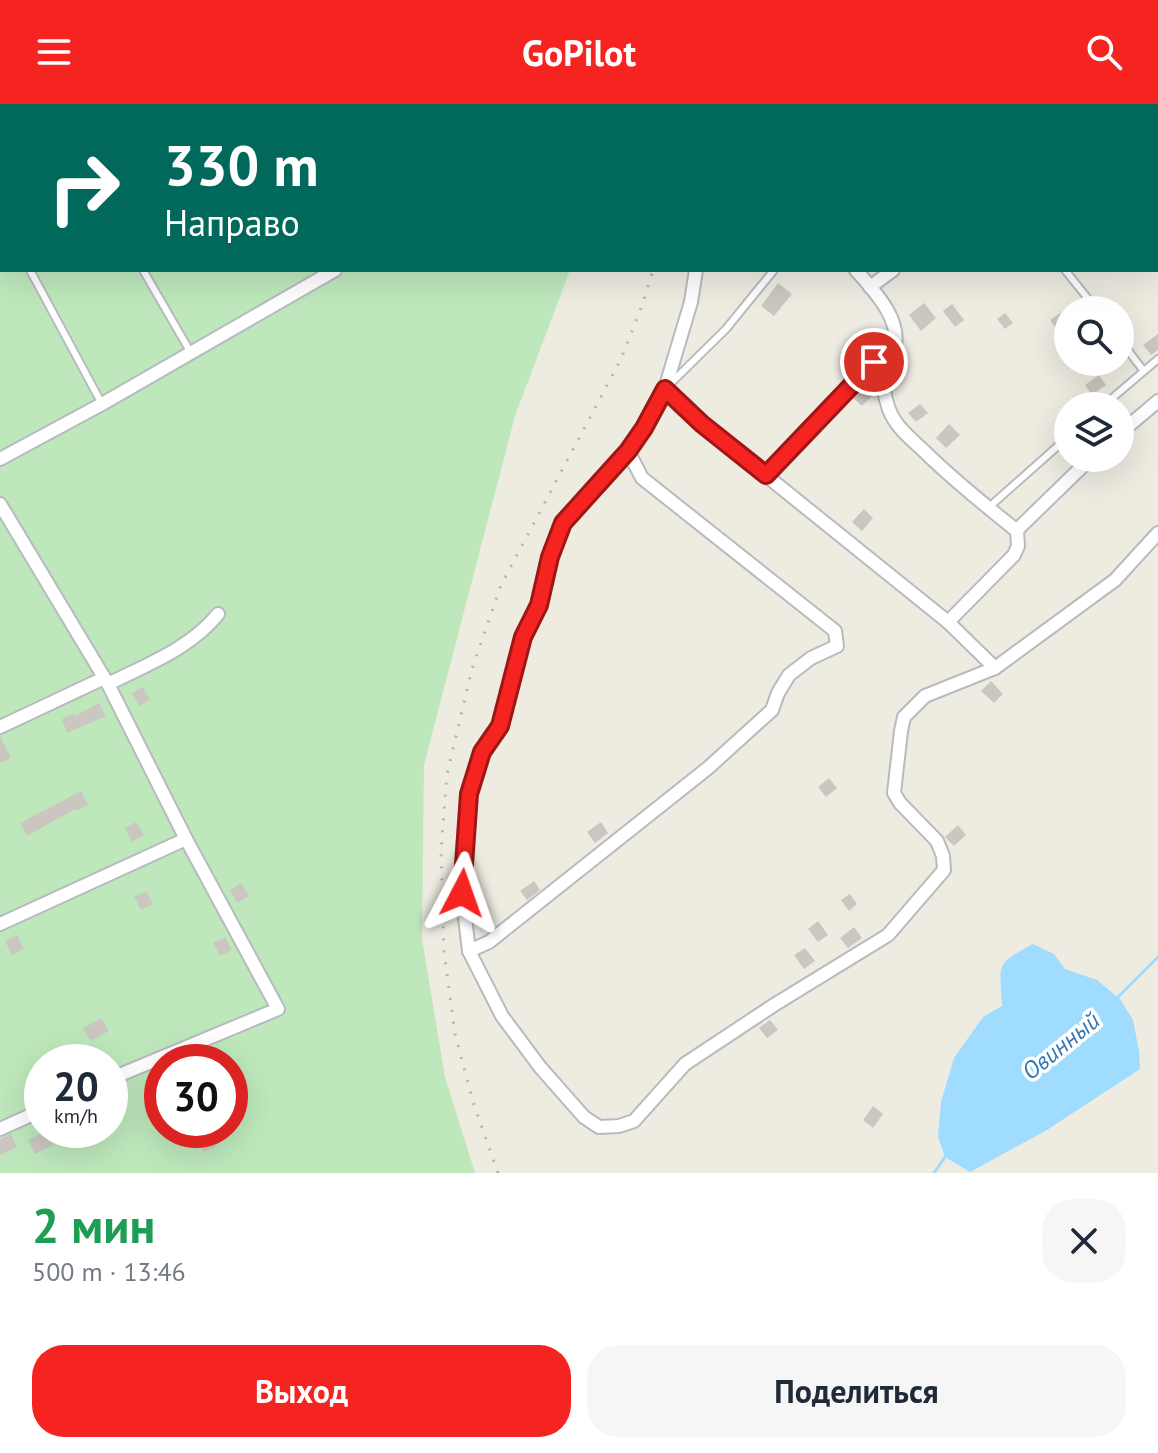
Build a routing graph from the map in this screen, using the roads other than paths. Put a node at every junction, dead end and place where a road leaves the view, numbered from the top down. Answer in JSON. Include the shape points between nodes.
{"nodes":[{"id":1,"x":31,"y":272,"type":"edge"},
{"id":2,"x":144,"y":272,"type":"edge"},
{"id":3,"x":332,"y":272,"type":"edge"},
{"id":4,"x":696,"y":272,"type":"edge"},
{"id":5,"x":772,"y":272,"type":"edge"},
{"id":6,"x":858,"y":272,"type":"edge"},
{"id":7,"x":890,"y":272,"type":"edge"},
{"id":8,"x":1067,"y":272,"type":"edge"},
{"id":9,"x":870,"y":287,"type":"junction"},
{"id":10,"x":1086,"y":296,"type":"edge"},
{"id":11,"x":896,"y":339,"type":"junction"},
{"id":12,"x":191,"y":353,"type":"junction"},
{"id":13,"x":1134,"y":358,"type":"edge"},
{"id":14,"x":1158,"y":359,"type":"edge"},
{"id":15,"x":1143,"y":370,"type":"junction"},
{"id":16,"x":665,"y":389,"type":"junction"},
{"id":17,"x":1119,"y":392,"type":"edge"},
{"id":18,"x":1158,"y":401,"type":"edge"},
{"id":19,"x":102,"y":404,"type":"junction"},
{"id":20,"x":1134,"y":421,"type":"edge"},
{"id":21,"x":1054,"y":449,"type":"edge"},
{"id":22,"x":628,"y":451,"type":"junction"},
{"id":23,"x":0,"y":459,"type":"edge"},
{"id":24,"x":1075,"y":472,"type":"edge"},
{"id":25,"x":766,"y":475,"type":"junction"},
{"id":26,"x":0,"y":504,"type":"edge"},
{"id":27,"x":988,"y":508,"type":"junction"},
{"id":28,"x":1017,"y":531,"type":"junction"},
{"id":29,"x":1158,"y":533,"type":"edge"},
{"id":30,"x":218,"y":614,"type":"dead end"},
{"id":31,"x":948,"y":622,"type":"junction"},
{"id":32,"x":995,"y":668,"type":"junction"},
{"id":33,"x":106,"y":681,"type":"junction"},
{"id":34,"x":0,"y":727,"type":"edge"},
{"id":35,"x":186,"y":839,"type":"junction"},
{"id":36,"x":0,"y":924,"type":"edge"},
{"id":37,"x":469,"y":951,"type":"junction"},
{"id":38,"x":128,"y":1072,"type":"edge"},
{"id":39,"x":24,"y":1118,"type":"edge"},
{"id":40,"x":0,"y":1129,"type":"edge"}],
"edges":[{"from":1,"to":19,"type":"lane"},
{"from":2,"to":12,"type":"lane"},
{"from":3,"to":12,"type":"street"},
{"from":4,"to":16,"type":"street"},
{"from":5,"to":16,"type":"lane","via":[[726,329]]},
{"from":6,"to":9,"type":"street"},
{"from":7,"to":9,"type":"street"},
{"from":8,"to":10,"type":"lane"},
{"from":9,"to":11,"type":"street","via":[[892,320]]},
{"from":11,"to":25,"type":"lane"},
{"from":11,"to":27,"type":"street","via":[[884,380],[890,413],[954,481]]},
{"from":12,"to":19,"type":"street"},
{"from":13,"to":15,"type":"lane"},
{"from":14,"to":15,"type":"lane"},
{"from":15,"to":17,"type":"lane"},
{"from":16,"to":22,"type":"street"},
{"from":16,"to":25,"type":"street"},
{"from":18,"to":20,"type":"street"},
{"from":19,"to":23,"type":"street"},
{"from":21,"to":27,"type":"lane"},
{"from":22,"to":37,"type":"street","via":[[563,523],[539,605],[523,637],[500,726],[482,752],[469,794],[462,893]]},
{"from":22,"to":37,"type":"street","via":[[642,478],[835,631],[837,646],[789,675],[772,710],[708,768],[489,942]]},
{"from":24,"to":28,"type":"street"},
{"from":25,"to":31,"type":"street"},
{"from":26,"to":33,"type":"street"},
{"from":27,"to":28,"type":"street"},
{"from":28,"to":31,"type":"street","via":[[1014,555]]},
{"from":29,"to":32,"type":"street","via":[[1115,580]]},
{"from":30,"to":33,"type":"street","via":[[183,645]]},
{"from":31,"to":32,"type":"street"},
{"from":32,"to":37,"type":"street","via":[[925,696],[904,717],[894,793],[937,841],[944,870],[888,935],[685,1064],[634,1121],[599,1127],[584,1117],[502,1016]]},
{"from":33,"to":34,"type":"street"},
{"from":33,"to":35,"type":"street"},
{"from":35,"to":36,"type":"street"},
{"from":35,"to":38,"type":"street","via":[[278,1009]]},
{"from":39,"to":40,"type":"street"}]}
